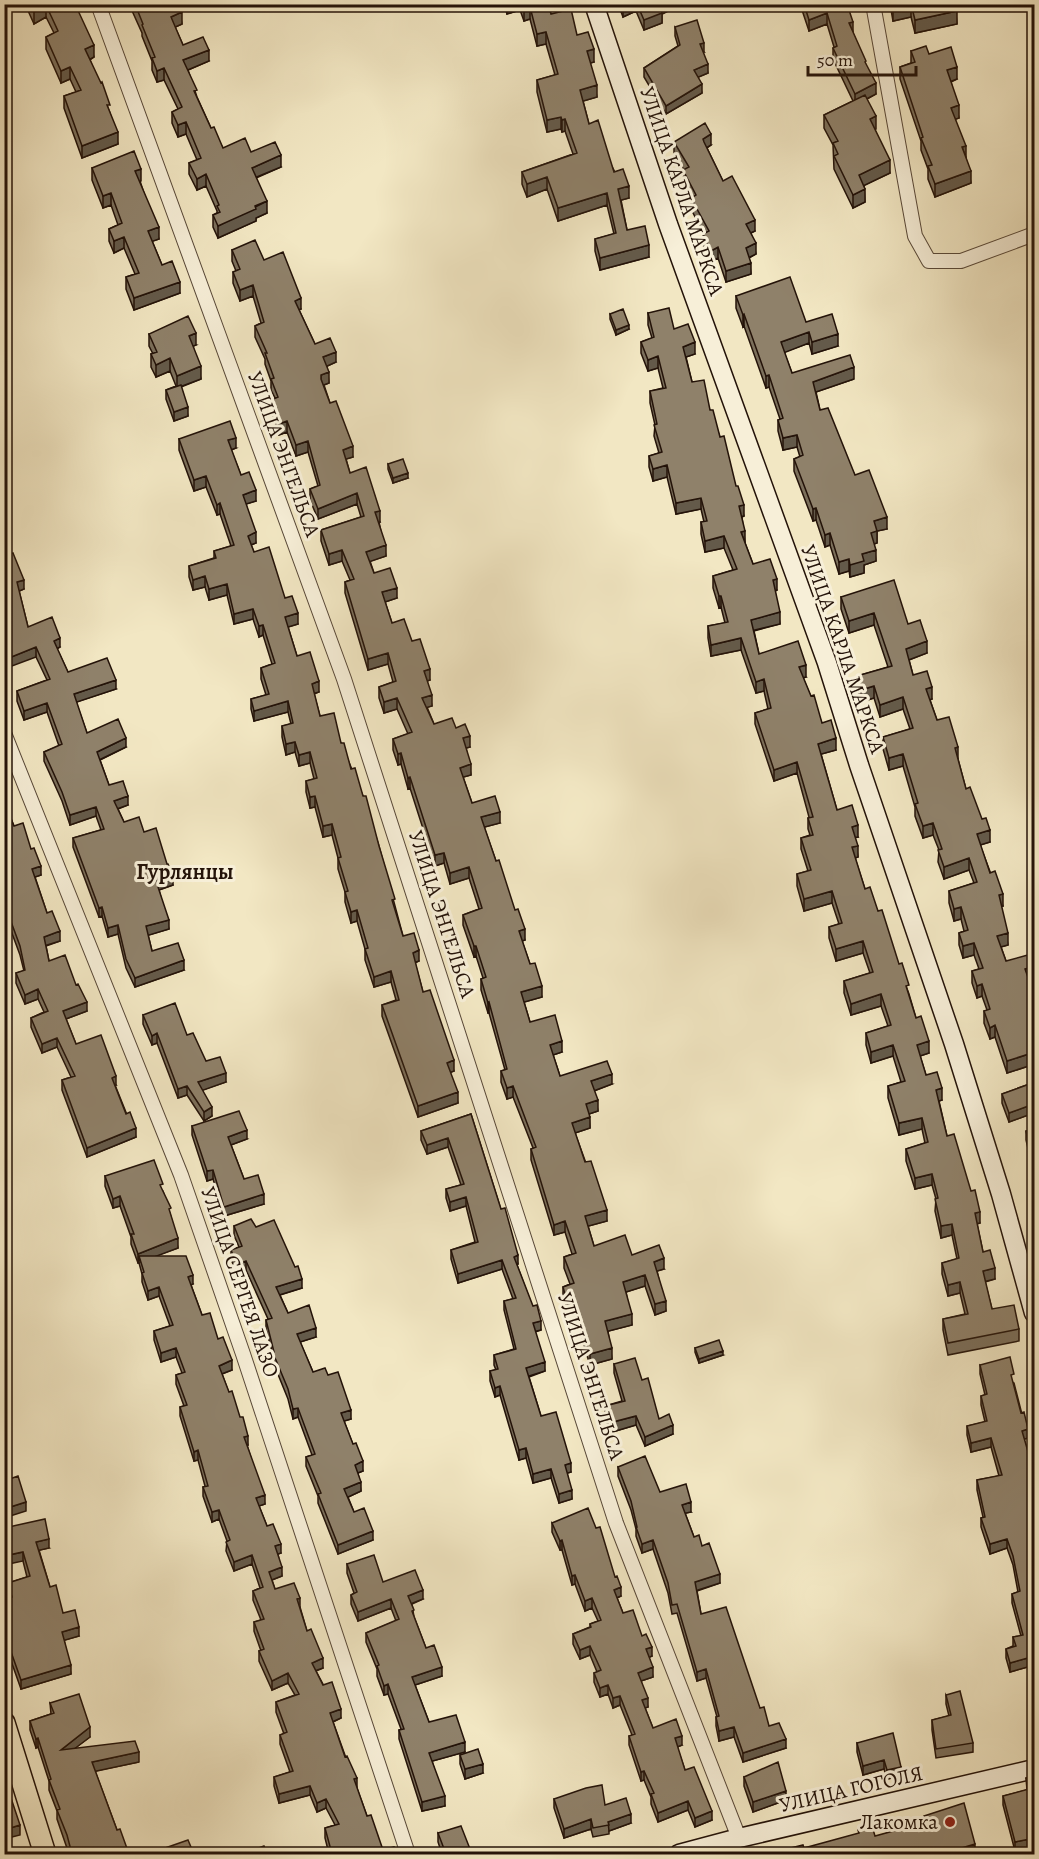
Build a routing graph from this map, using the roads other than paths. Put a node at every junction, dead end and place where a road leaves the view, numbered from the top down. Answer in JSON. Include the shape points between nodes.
{"nodes":[{"id":1,"x":98,"y":4,"type":"edge"},
{"id":2,"x":594,"y":4,"type":"edge"},
{"id":3,"x":873,"y":4,"type":"edge"},
{"id":4,"x":1035,"y":234,"type":"edge"},
{"id":5,"x":4,"y":733,"type":"edge"},
{"id":6,"x":1035,"y":1313,"type":"edge"},
{"id":7,"x":4,"y":1723,"type":"edge"},
{"id":8,"x":1035,"y":1768,"type":"edge"},
{"id":9,"x":739,"y":1838,"type":"junction"},
{"id":10,"x":45,"y":1854,"type":"edge"},
{"id":11,"x":408,"y":1854,"type":"edge"},
{"id":12,"x":679,"y":1854,"type":"edge"}],
"edges":[{"from":1,"to":9,"type":"street","name":"УЛИЦА ЭНГЕЛЬСА","via":[[344,679],[616,1523]]},
{"from":2,"to":6,"type":"street","name":"УЛИЦА КАРЛА МАРКСА","via":[[668,224],[827,663],[954,1044]]},
{"from":3,"to":4,"type":"street","via":[[915,236],[929,261],[961,261]]},
{"from":5,"to":11,"type":"street","name":"УЛИЦА СЕРГЕЯ ЛАЗО","via":[[181,1175]]},
{"from":7,"to":10,"type":"main road"},
{"from":8,"to":9,"type":"street","name":"УЛИЦА ГОГОЛЯ"},
{"from":9,"to":12,"type":"street","name":"УЛИЦА ГОГОЛЯ"}]}
